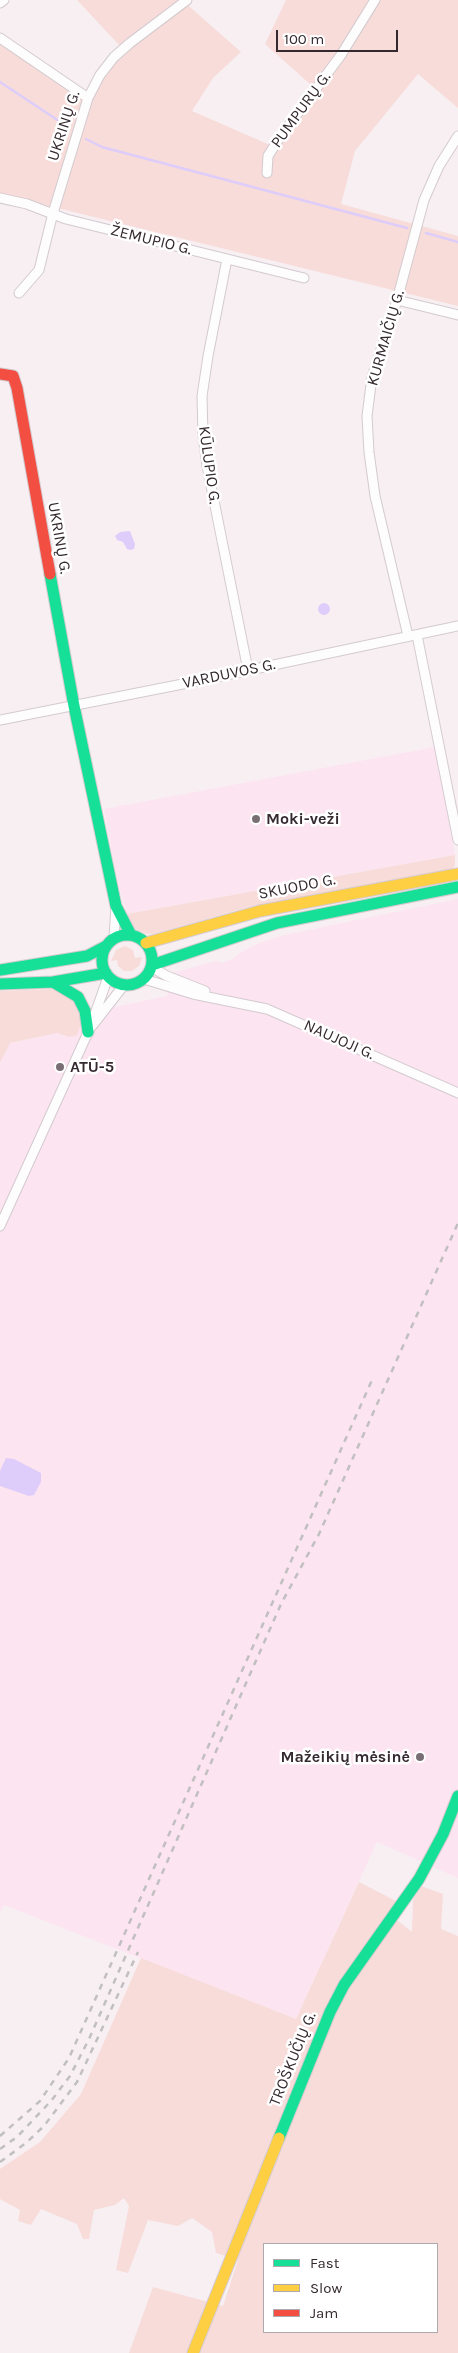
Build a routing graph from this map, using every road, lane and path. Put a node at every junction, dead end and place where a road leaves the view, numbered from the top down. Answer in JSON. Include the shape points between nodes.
{"nodes":[{"id":1,"x":4,"y":0,"type":"edge"},
{"id":2,"x":187,"y":0,"type":"edge"},
{"id":3,"x":376,"y":0,"type":"edge"},
{"id":4,"x":0,"y":3,"type":"edge"},
{"id":5,"x":0,"y":38,"type":"edge"},
{"id":6,"x":88,"y":98,"type":"junction"},
{"id":7,"x":458,"y":136,"type":"edge"},
{"id":8,"x":267,"y":173,"type":"dead end"},
{"id":9,"x":0,"y":198,"type":"edge"},
{"id":10,"x":53,"y":213,"type":"junction"},
{"id":11,"x":227,"y":259,"type":"junction"},
{"id":12,"x":304,"y":278,"type":"dead end"},
{"id":13,"x":19,"y":293,"type":"dead end"},
{"id":14,"x":397,"y":300,"type":"junction"},
{"id":15,"x":458,"y":315,"type":"edge"},
{"id":16,"x":0,"y":374,"type":"edge"},
{"id":17,"x":458,"y":626,"type":"edge"},
{"id":18,"x":418,"y":634,"type":"junction"},
{"id":19,"x":408,"y":636,"type":"junction"},
{"id":20,"x":248,"y":670,"type":"junction"},
{"id":21,"x":74,"y":706,"type":"junction"},
{"id":22,"x":0,"y":720,"type":"edge"},
{"id":23,"x":458,"y":840,"type":"edge"},
{"id":24,"x":458,"y":874,"type":"edge"},
{"id":25,"x":458,"y":887,"type":"edge"},
{"id":26,"x":116,"y":906,"type":"junction"},
{"id":27,"x":131,"y":935,"type":"junction"},
{"id":28,"x":110,"y":942,"type":"junction"},
{"id":29,"x":146,"y":943,"type":"junction"},
{"id":30,"x":152,"y":966,"type":"junction"},
{"id":31,"x":0,"y":970,"type":"edge"},
{"id":32,"x":107,"y":975,"type":"junction"},
{"id":33,"x":144,"y":979,"type":"junction"},
{"id":34,"x":53,"y":982,"type":"junction"},
{"id":35,"x":0,"y":984,"type":"edge"},
{"id":36,"x":124,"y":985,"type":"junction"},
{"id":37,"x":216,"y":997,"type":"junction"},
{"id":38,"x":89,"y":1030,"type":"junction"},
{"id":39,"x":458,"y":1093,"type":"edge"},
{"id":40,"x":0,"y":1226,"type":"edge"},
{"id":41,"x":458,"y":1796,"type":"edge"},
{"id":42,"x":193,"y":2353,"type":"edge"}],
"edges":[{"from":1,"to":4,"type":"street"},
{"from":2,"to":6,"type":"street","name":"UKRINŲ G.","via":[[114,57]]},
{"from":3,"to":8,"type":"street","name":"PUMPURŲ G.","via":[[341,55],[268,156]]},
{"from":5,"to":6,"type":"street"},
{"from":6,"to":10,"type":"street","name":"UKRINŲ G."},
{"from":7,"to":14,"type":"street","name":"KURMAIČIŲ G.","via":[[430,183]]},
{"from":9,"to":10,"type":"street","name":"ŽEMUPIO G."},
{"from":10,"to":11,"type":"street","name":"ŽEMUPIO G."},
{"from":10,"to":13,"type":"street","name":"UKRINŲ G.","via":[[39,270]]},
{"from":11,"to":12,"type":"street","name":"ŽEMUPIO G."},
{"from":11,"to":20,"type":"street","name":"KŪLUPIO G.","via":[[202,396],[203,434]]},
{"from":14,"to":15,"type":"street"},
{"from":14,"to":19,"type":"street","name":"KURMAIČIŲ G.","via":[[372,377],[367,416],[375,496]]},
{"from":16,"to":21,"type":"street","name":"UKRINŲ G.","via":[[13,376],[17,388]]},
{"from":17,"to":18,"type":"street","name":"VARDUVOS G."},
{"from":18,"to":19,"type":"street","name":"VARDUVOS G."},
{"from":18,"to":23,"type":"street"},
{"from":19,"to":20,"type":"street","name":"VARDUVOS G."},
{"from":20,"to":21,"type":"street","name":"VARDUVOS G."},
{"from":21,"to":22,"type":"street","name":"VARDUVOS G."},
{"from":21,"to":26,"type":"street","name":"UKRINŲ G."},
{"from":24,"to":29,"type":"street","name":"SKUODO G.","via":[[260,911]]},
{"from":25,"to":30,"type":"street","name":"SKUODO G.","via":[[277,923]]},
{"from":26,"to":27,"type":"street","name":"UKRINŲ G."},
{"from":26,"to":28,"type":"street"},
{"from":27,"to":28,"type":"street"},
{"from":27,"to":29,"type":"street"},
{"from":28,"to":31,"type":"street","via":[[87,956]]},
{"from":28,"to":32,"type":"street","via":[[102,962]]},
{"from":29,"to":30,"type":"street","via":[[152,955]]},
{"from":30,"to":33,"type":"street"},
{"from":30,"to":37,"type":"street","name":"NAUJOJI G."},
{"from":32,"to":34,"type":"street"},
{"from":32,"to":36,"type":"street"},
{"from":32,"to":38,"type":"street"},
{"from":33,"to":36,"type":"street"},
{"from":33,"to":37,"type":"street","name":"NAUJOJI G.","via":[[193,994]]},
{"from":34,"to":35,"type":"street"},
{"from":34,"to":38,"type":"street","via":[[78,997]]},
{"from":36,"to":38,"type":"street"},
{"from":37,"to":39,"type":"street","name":"NAUJOJI G.","via":[[281,1014]]},
{"from":38,"to":40,"type":"street"},
{"from":41,"to":42,"type":"street","name":"TROŠKUČIŲ G.","via":[[443,1834],[418,1879],[344,1985],[330,2012]]}]}
